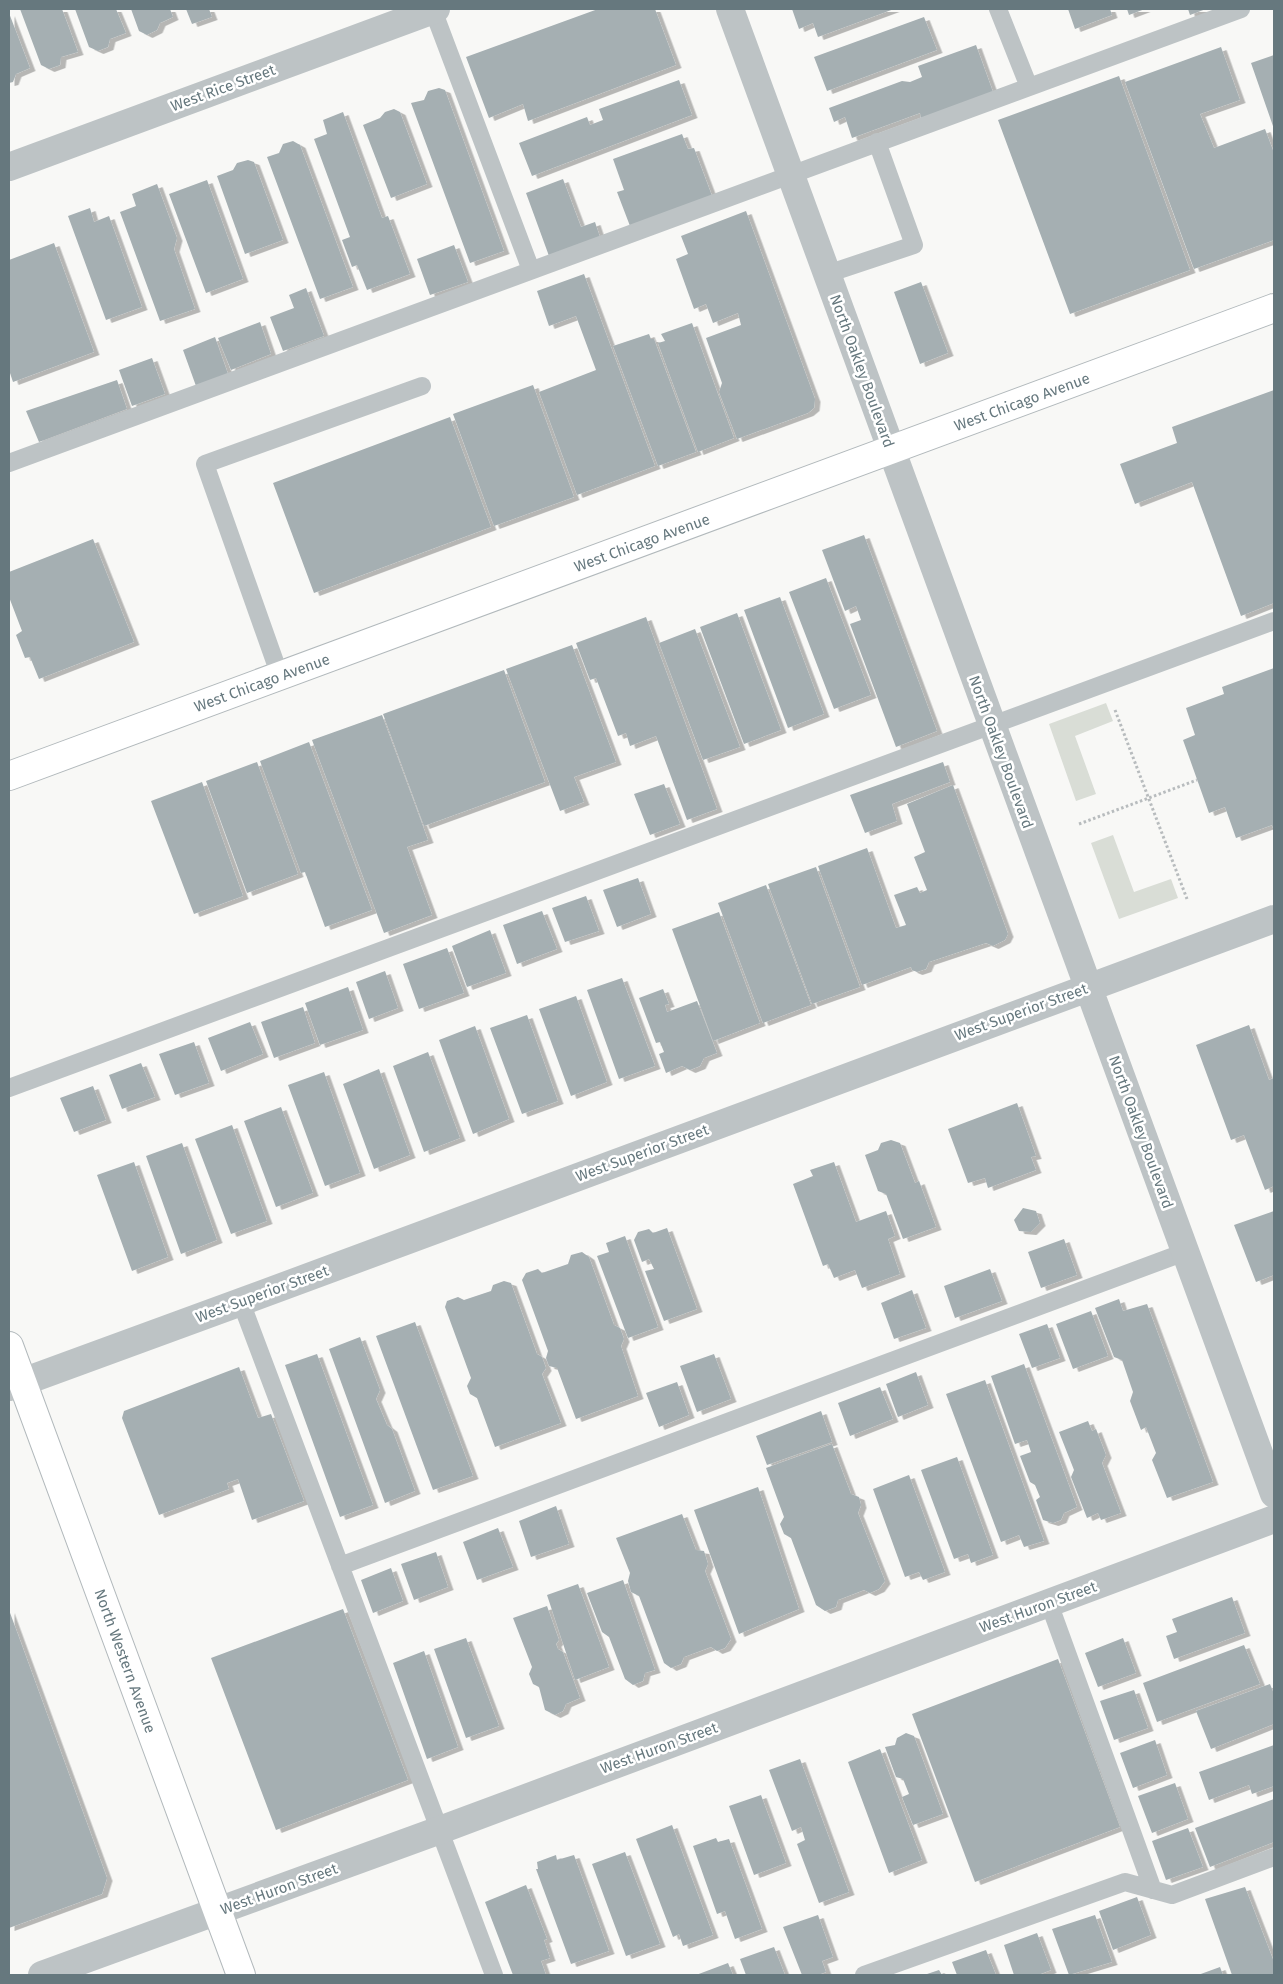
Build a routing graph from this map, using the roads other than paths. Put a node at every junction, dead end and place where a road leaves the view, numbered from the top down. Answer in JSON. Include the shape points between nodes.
{"nodes":[{"id":1,"x":435,"y":9,"type":"edge"},
{"id":2,"x":730,"y":9,"type":"edge"},
{"id":3,"x":998,"y":9,"type":"edge"},
{"id":4,"x":1241,"y":9,"type":"edge"},
{"id":5,"x":1029,"y":87,"type":"junction"},
{"id":6,"x":877,"y":142,"type":"junction"},
{"id":7,"x":9,"y":166,"type":"edge"},
{"id":8,"x":790,"y":175,"type":"junction"},
{"id":9,"x":531,"y":270,"type":"junction"},
{"id":10,"x":826,"y":274,"type":"junction"},
{"id":11,"x":1274,"y":308,"type":"edge"},
{"id":12,"x":422,"y":386,"type":"dead end"},
{"id":13,"x":891,"y":451,"type":"junction"},
{"id":14,"x":9,"y":463,"type":"edge"},
{"id":15,"x":1274,"y":621,"type":"edge"},
{"id":16,"x":280,"y":676,"type":"junction"},
{"id":17,"x":992,"y":725,"type":"junction"},
{"id":18,"x":9,"y":776,"type":"edge"},
{"id":19,"x":1274,"y":919,"type":"edge"},
{"id":20,"x":1088,"y":987,"type":"junction"},
{"id":21,"x":9,"y":1088,"type":"edge"},
{"id":22,"x":1185,"y":1252,"type":"junction"},
{"id":23,"x":241,"y":1302,"type":"junction"},
{"id":24,"x":9,"y":1346,"type":"edge"},
{"id":25,"x":15,"y":1384,"type":"edge"},
{"id":26,"x":1274,"y":1494,"type":"edge"},
{"id":27,"x":1274,"y":1519,"type":"edge"},
{"id":28,"x":340,"y":1566,"type":"junction"},
{"id":29,"x":1049,"y":1603,"type":"junction"},
{"id":30,"x":440,"y":1830,"type":"junction"},
{"id":31,"x":1274,"y":1857,"type":"edge"},
{"id":32,"x":1153,"y":1890,"type":"junction"},
{"id":33,"x":218,"y":1912,"type":"junction"},
{"id":34,"x":42,"y":1975,"type":"edge"},
{"id":35,"x":241,"y":1975,"type":"edge"},
{"id":36,"x":494,"y":1975,"type":"edge"},
{"id":37,"x":864,"y":1975,"type":"edge"}],
"edges":[{"from":1,"to":7,"type":"street","name":"West Rice Street"},
{"from":1,"to":9,"type":"lane"},
{"from":2,"to":8,"type":"street","name":"North Oakley Boulevard"},
{"from":3,"to":5,"type":"lane"},
{"from":4,"to":5,"type":"lane"},
{"from":5,"to":6,"type":"lane"},
{"from":6,"to":8,"type":"lane"},
{"from":6,"to":10,"type":"lane","via":[[914,246]]},
{"from":8,"to":9,"type":"lane"},
{"from":8,"to":10,"type":"street","name":"North Oakley Boulevard"},
{"from":9,"to":14,"type":"lane"},
{"from":10,"to":13,"type":"street","name":"North Oakley Boulevard"},
{"from":11,"to":13,"type":"main road","name":"West Chicago Avenue"},
{"from":12,"to":16,"type":"lane","via":[[205,464]]},
{"from":13,"to":16,"type":"main road","name":"West Chicago Avenue"},
{"from":13,"to":17,"type":"street","name":"North Oakley Boulevard"},
{"from":15,"to":17,"type":"lane"},
{"from":16,"to":18,"type":"main road","name":"West Chicago Avenue"},
{"from":17,"to":20,"type":"street","name":"North Oakley Boulevard"},
{"from":17,"to":21,"type":"lane"},
{"from":19,"to":20,"type":"street","name":"West Superior Street"},
{"from":20,"to":22,"type":"street","name":"North Oakley Boulevard"},
{"from":20,"to":23,"type":"street","name":"West Superior Street"},
{"from":22,"to":26,"type":"street","name":"North Oakley Boulevard"},
{"from":22,"to":28,"type":"lane"},
{"from":23,"to":25,"type":"street","name":"West Superior Street"},
{"from":23,"to":28,"type":"lane"},
{"from":24,"to":25,"type":"main road","name":"North Western Avenue"},
{"from":25,"to":33,"type":"main road","name":"North Western Avenue"},
{"from":27,"to":29,"type":"street","name":"West Huron Street"},
{"from":28,"to":30,"type":"lane"},
{"from":29,"to":30,"type":"street","name":"West Huron Street"},
{"from":29,"to":32,"type":"lane"},
{"from":30,"to":33,"type":"street","name":"West Huron Street"},
{"from":30,"to":36,"type":"lane"},
{"from":31,"to":32,"type":"lane","via":[[1172,1895]]},
{"from":32,"to":37,"type":"lane","via":[[1125,1882]]},
{"from":33,"to":34,"type":"street","name":"West Huron Street"},
{"from":33,"to":35,"type":"main road","name":"North Western Avenue"}]}
